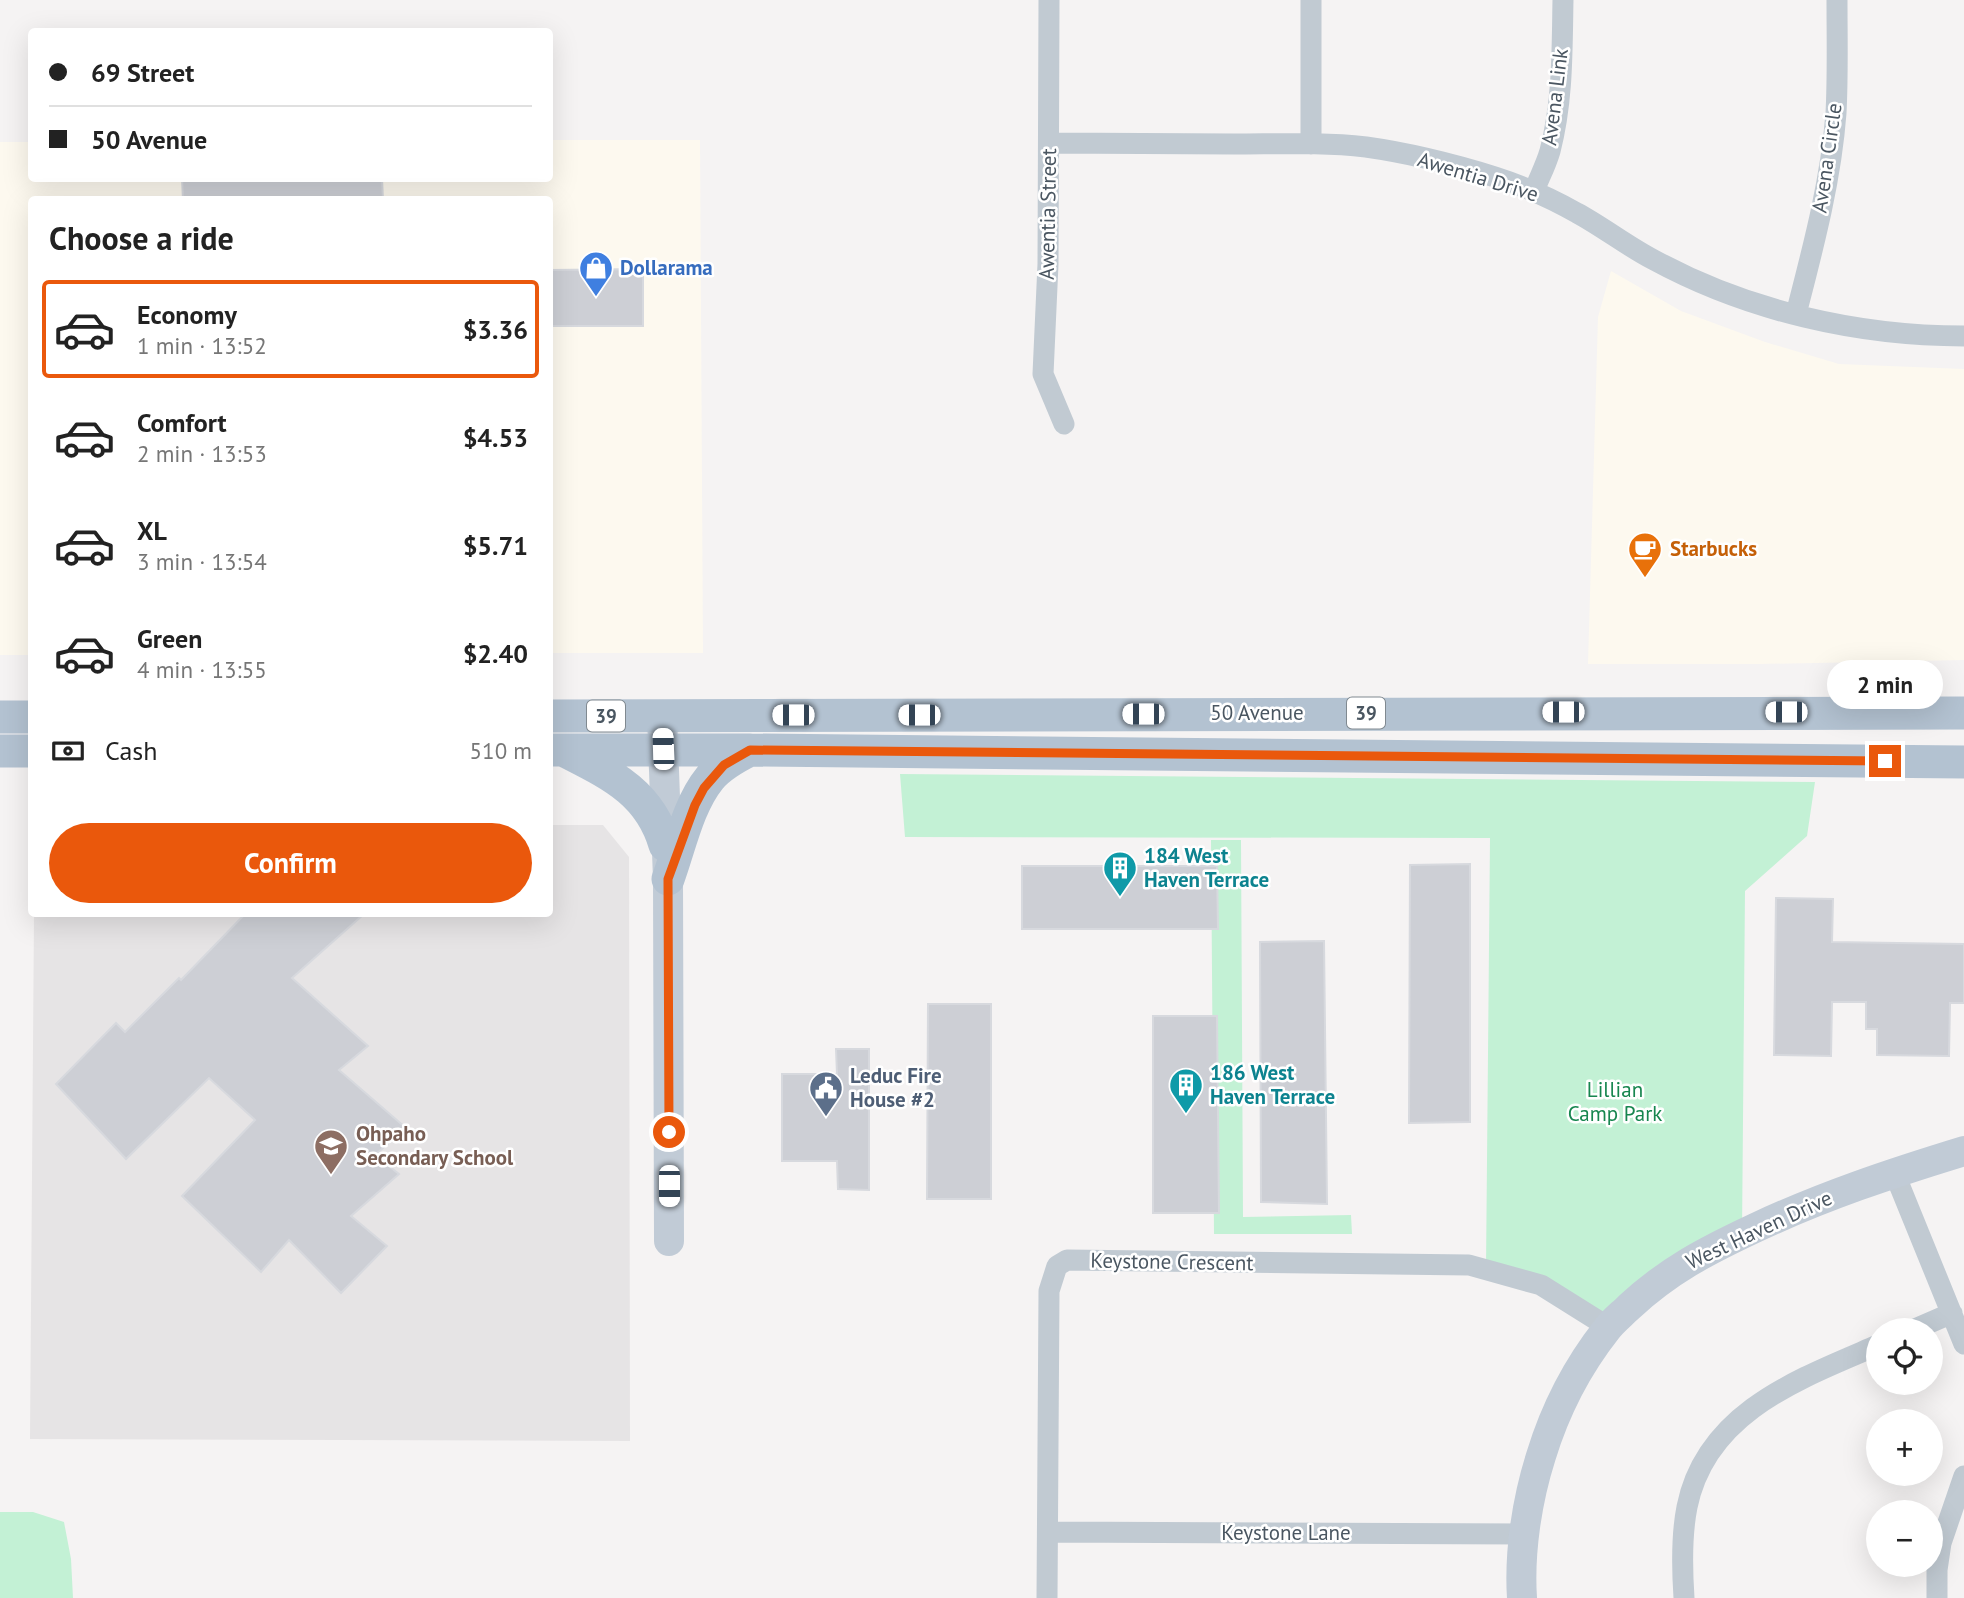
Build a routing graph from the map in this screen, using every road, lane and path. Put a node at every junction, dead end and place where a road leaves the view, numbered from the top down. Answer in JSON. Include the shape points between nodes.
{"nodes":[{"id":1,"x":1049,"y":0,"type":"edge"},
{"id":2,"x":1311,"y":0,"type":"edge"},
{"id":3,"x":1563,"y":0,"type":"edge"},
{"id":4,"x":1837,"y":0,"type":"edge"},
{"id":5,"x":1049,"y":143,"type":"junction"},
{"id":6,"x":1311,"y":144,"type":"junction"},
{"id":7,"x":1534,"y":191,"type":"junction"},
{"id":8,"x":1796,"y":314,"type":"junction"},
{"id":9,"x":1964,"y":335,"type":"edge"},
{"id":10,"x":1064,"y":424,"type":"dead end"},
{"id":11,"x":1964,"y":713,"type":"edge"},
{"id":12,"x":553,"y":716,"type":"edge"},
{"id":13,"x":662,"y":716,"type":"junction"},
{"id":14,"x":0,"y":717,"type":"edge"},
{"id":15,"x":28,"y":717,"type":"edge"},
{"id":16,"x":663,"y":749,"type":"junction"},
{"id":17,"x":555,"y":750,"type":"edge"},
{"id":18,"x":750,"y":750,"type":"junction"},
{"id":19,"x":0,"y":751,"type":"edge"},
{"id":20,"x":28,"y":751,"type":"edge"},
{"id":21,"x":1964,"y":762,"type":"edge"},
{"id":22,"x":666,"y":845,"type":"junction"},
{"id":23,"x":668,"y":879,"type":"junction"},
{"id":24,"x":1964,"y":1151,"type":"edge"},
{"id":25,"x":1894,"y":1172,"type":"junction"},
{"id":26,"x":669,"y":1241,"type":"dead end"},
{"id":27,"x":1952,"y":1313,"type":"junction"},
{"id":28,"x":1941,"y":1318,"type":"edge"},
{"id":29,"x":1608,"y":1328,"type":"junction"},
{"id":30,"x":1964,"y":1344,"type":"edge"},
{"id":31,"x":1866,"y":1350,"type":"edge"},
{"id":32,"x":1964,"y":1476,"type":"edge"},
{"id":33,"x":1048,"y":1532,"type":"junction"},
{"id":34,"x":1525,"y":1534,"type":"junction"},
{"id":35,"x":1047,"y":1598,"type":"edge"},
{"id":36,"x":1522,"y":1598,"type":"edge"},
{"id":37,"x":1684,"y":1598,"type":"edge"},
{"id":38,"x":1937,"y":1598,"type":"edge"}],
"edges":[{"from":1,"to":5,"type":"street","name":"Awentia Street"},
{"from":2,"to":6,"type":"street"},
{"from":3,"to":7,"type":"street","name":"Avena Link","via":[[1558,112]]},
{"from":4,"to":8,"type":"street","name":"Avena Circle","via":[[1832,148]]},
{"from":5,"to":6,"type":"street","name":"Awentia Drive"},
{"from":5,"to":10,"type":"street","name":"Awentia Street","via":[[1043,374]]},
{"from":6,"to":7,"type":"street","name":"Awentia Drive","via":[[1411,155]]},
{"from":7,"to":8,"type":"street","name":"Awentia Drive","via":[[1681,274]]},
{"from":8,"to":9,"type":"street","name":"Awentia Drive","via":[[1889,333]]},
{"from":11,"to":13,"type":"main road","name":"50 Avenue","number":"39"},
{"from":12,"to":13,"type":"main road","name":"50 Avenue","number":"39"},
{"from":13,"to":16,"type":"street"},
{"from":14,"to":15,"type":"main road"},
{"from":16,"to":17,"type":"main road","name":"50 Avenue","number":"39"},
{"from":16,"to":18,"type":"main road","name":"50 Avenue","number":"39"},
{"from":16,"to":22,"type":"street"},
{"from":17,"to":22,"type":"main road","via":[[605,771],[630,789],[650,809]]},
{"from":18,"to":21,"type":"main road","name":"50 Avenue","number":"39"},
{"from":18,"to":23,"type":"main road","via":[[724,765],[704,788]]},
{"from":19,"to":20,"type":"main road"},
{"from":22,"to":23,"type":"street"},
{"from":23,"to":26,"type":"street"},
{"from":24,"to":25,"type":"street","name":"West Haven Drive"},
{"from":25,"to":27,"type":"street"},
{"from":25,"to":29,"type":"street","name":"West Haven Drive","via":[[1809,1203],[1702,1253],[1655,1283]]},
{"from":27,"to":28,"type":"street"},
{"from":27,"to":30,"type":"street"},
{"from":29,"to":33,"type":"street","name":"Keystone Crescent","via":[[1541,1285],[1469,1265],[1067,1260],[1056,1266],[1049,1291]]},
{"from":29,"to":34,"type":"street","name":"West Haven Drive","via":[[1573,1379],[1550,1427],[1533,1480]]},
{"from":31,"to":37,"type":"street","via":[[1754,1405],[1717,1441],[1693,1484],[1686,1509]]},
{"from":32,"to":38,"type":"street","via":[[1941,1543]]},
{"from":33,"to":34,"type":"street","name":"Keystone Lane"},
{"from":33,"to":35,"type":"street","name":"Keystone Crescent"},
{"from":34,"to":36,"type":"street","name":"West Haven Drive"}]}
